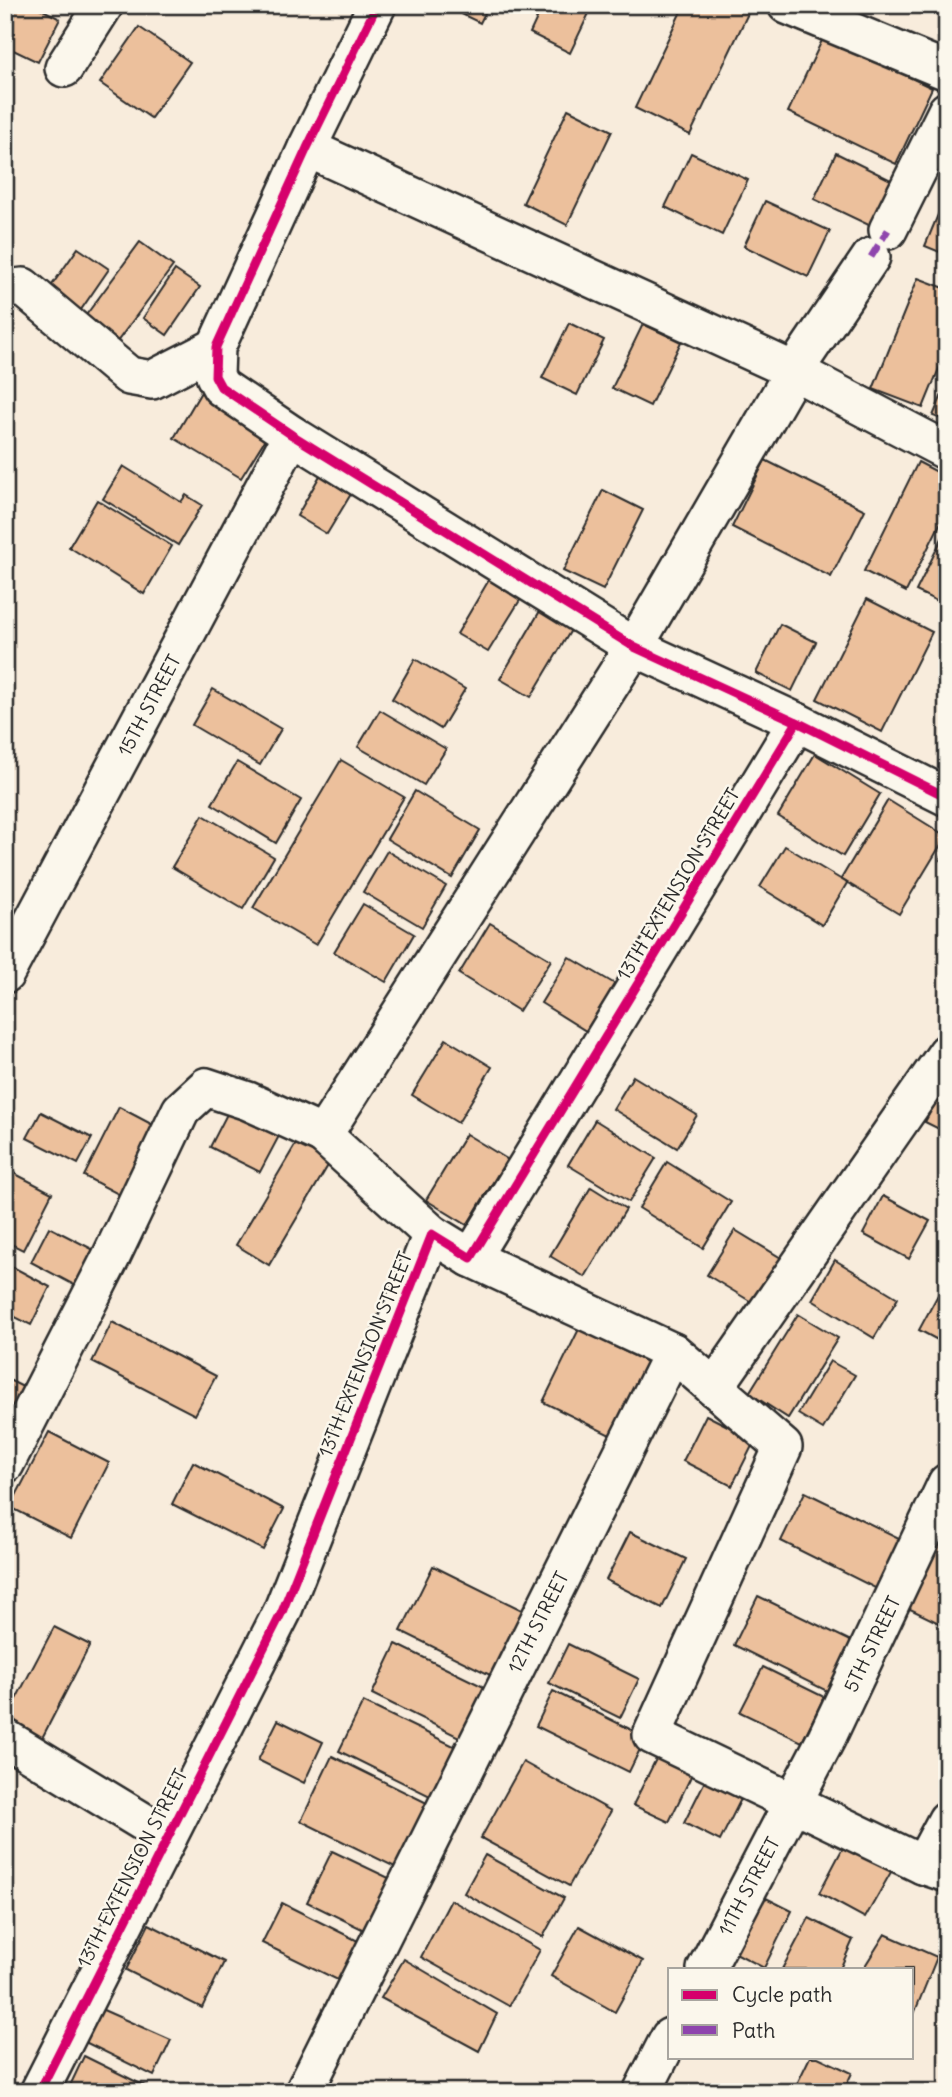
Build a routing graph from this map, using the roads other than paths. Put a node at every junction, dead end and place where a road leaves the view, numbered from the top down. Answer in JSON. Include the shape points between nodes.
{"nodes":[{"id":1,"x":104,"y":5,"type":"edge"},
{"id":2,"x":377,"y":5,"type":"edge"},
{"id":3,"x":787,"y":5,"type":"edge"},
{"id":4,"x":64,"y":68,"type":"dead end"},
{"id":5,"x":947,"y":71,"type":"edge"},
{"id":6,"x":947,"y":111,"type":"edge"},
{"id":7,"x":307,"y":148,"type":"junction"},
{"id":8,"x":5,"y":289,"type":"edge"},
{"id":9,"x":216,"y":347,"type":"junction"},
{"id":10,"x":794,"y":372,"type":"junction"},
{"id":11,"x":292,"y":435,"type":"junction"},
{"id":12,"x":947,"y":451,"type":"edge"},
{"id":13,"x":634,"y":647,"type":"junction"},
{"id":14,"x":797,"y":722,"type":"junction"},
{"id":15,"x":947,"y":797,"type":"edge"},
{"id":16,"x":5,"y":974,"type":"edge"},
{"id":17,"x":947,"y":1053,"type":"edge"},
{"id":18,"x":323,"y":1135,"type":"junction"},
{"id":19,"x":432,"y":1234,"type":"junction"},
{"id":20,"x":471,"y":1258,"type":"junction"},
{"id":21,"x":673,"y":1352,"type":"junction"},
{"id":22,"x":714,"y":1388,"type":"junction"},
{"id":23,"x":5,"y":1464,"type":"edge"},
{"id":24,"x":947,"y":1483,"type":"edge"},
{"id":25,"x":5,"y":1738,"type":"edge"},
{"id":26,"x":793,"y":1802,"type":"junction"},
{"id":27,"x":947,"y":1820,"type":"edge"},
{"id":28,"x":168,"y":1837,"type":"junction"},
{"id":29,"x":935,"y":1869,"type":"edge"},
{"id":30,"x":707,"y":1968,"type":"edge"},
{"id":31,"x":668,"y":2041,"type":"edge"},
{"id":32,"x":38,"y":2092,"type":"edge"},
{"id":33,"x":304,"y":2092,"type":"edge"},
{"id":34,"x":642,"y":2092,"type":"edge"}],
"edges":[{"from":1,"to":4,"type":"street"},
{"from":2,"to":7,"type":"street"},
{"from":3,"to":5,"type":"street"},
{"from":6,"to":10,"type":"street","via":[[879,244]]},
{"from":7,"to":9,"type":"street"},
{"from":7,"to":10,"type":"street"},
{"from":8,"to":9,"type":"street","via":[[23,287],[129,376],[152,380]]},
{"from":9,"to":11,"type":"street","via":[[215,376],[221,387]]},
{"from":10,"to":12,"type":"street"},
{"from":10,"to":13,"type":"street"},
{"from":11,"to":13,"type":"street"},
{"from":11,"to":16,"type":"street","name":"15TH STREET"},
{"from":13,"to":14,"type":"street"},
{"from":13,"to":18,"type":"street"},
{"from":14,"to":15,"type":"street"},
{"from":14,"to":20,"type":"street","name":"13TH EXTENSION STREET"},
{"from":17,"to":22,"type":"street"},
{"from":18,"to":19,"type":"street"},
{"from":18,"to":23,"type":"street","via":[[206,1087],[181,1110]]},
{"from":19,"to":20,"type":"street","name":"13TH EXTENSION STREET"},
{"from":19,"to":28,"type":"street","name":"13TH EXTENSION STREET","via":[[282,1612]]},
{"from":20,"to":21,"type":"street"},
{"from":21,"to":22,"type":"street"},
{"from":21,"to":33,"type":"street","name":"12TH STREET"},
{"from":22,"to":26,"type":"street","via":[[783,1447],[652,1735]]},
{"from":24,"to":26,"type":"street","name":"5TH STREET"},
{"from":25,"to":28,"type":"street"},
{"from":26,"to":29,"type":"street"},
{"from":26,"to":30,"type":"street","name":"11TH STREET"},
{"from":27,"to":29,"type":"street"},
{"from":28,"to":32,"type":"street","name":"13TH EXTENSION STREET"},
{"from":31,"to":34,"type":"street"}]}
